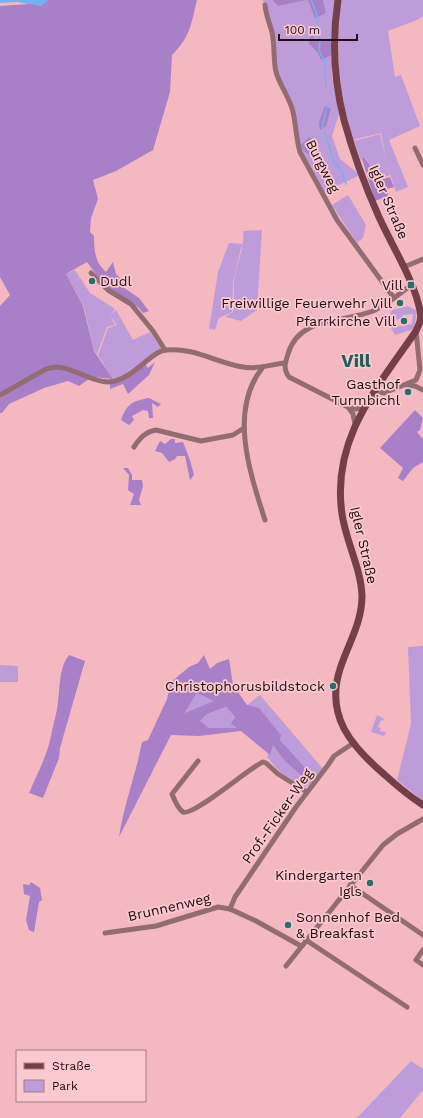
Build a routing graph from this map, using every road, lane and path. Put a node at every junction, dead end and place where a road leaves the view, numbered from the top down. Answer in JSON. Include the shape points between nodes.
{"nodes":[{"id":1,"x":338,"y":0,"type":"edge"},
{"id":2,"x":265,"y":5,"type":"dead end"},
{"id":3,"x":415,"y":148,"type":"dead end"},
{"id":4,"x":423,"y":165,"type":"edge"},
{"id":5,"x":423,"y":259,"type":"edge"},
{"id":6,"x":404,"y":267,"type":"junction"},
{"id":7,"x":91,"y":273,"type":"dead end"},
{"id":8,"x":411,"y":285,"type":"junction"},
{"id":9,"x":394,"y":298,"type":"junction"},
{"id":10,"x":416,"y":331,"type":"junction"},
{"id":11,"x":165,"y":350,"type":"junction"},
{"id":12,"x":285,"y":363,"type":"junction"},
{"id":13,"x":263,"y":367,"type":"junction"},
{"id":14,"x":405,"y":384,"type":"junction"},
{"id":15,"x":423,"y":390,"type":"edge"},
{"id":16,"x":375,"y":391,"type":"junction"},
{"id":17,"x":0,"y":395,"type":"edge"},
{"id":18,"x":348,"y":407,"type":"junction"},
{"id":19,"x":364,"y":407,"type":"junction"},
{"id":20,"x":355,"y":424,"type":"junction"},
{"id":21,"x":244,"y":428,"type":"junction"},
{"id":22,"x":134,"y":446,"type":"dead end"},
{"id":23,"x":265,"y":520,"type":"dead end"},
{"id":24,"x":352,"y":744,"type":"junction"},
{"id":25,"x":198,"y":761,"type":"dead end"},
{"id":26,"x":307,"y":792,"type":"junction"},
{"id":27,"x":423,"y":805,"type":"edge"},
{"id":28,"x":423,"y":819,"type":"edge"},
{"id":29,"x":350,"y":884,"type":"junction"},
{"id":30,"x":230,"y":909,"type":"junction"},
{"id":31,"x":105,"y":933,"type":"dead end"},
{"id":32,"x":423,"y":935,"type":"edge"},
{"id":33,"x":306,"y":940,"type":"junction"},
{"id":34,"x":301,"y":946,"type":"junction"},
{"id":35,"x":423,"y":950,"type":"edge"},
{"id":36,"x":423,"y":965,"type":"edge"},
{"id":37,"x":286,"y":966,"type":"dead end"},
{"id":38,"x":407,"y":1007,"type":"dead end"}],
"edges":[{"from":1,"to":6,"type":"main road","name":"Igler Straße","via":[[335,61],[344,119],[370,197]]},
{"from":2,"to":9,"type":"street","name":"Burgweg","via":[[266,18],[272,32],[277,73],[293,112],[300,152],[338,220]]},
{"from":3,"to":4,"type":"street"},
{"from":5,"to":6,"type":"street"},
{"from":6,"to":8,"type":"main road","name":"Igler Straße"},
{"from":7,"to":11,"type":"street","via":[[108,290],[131,304]]},
{"from":8,"to":9,"type":"street"},
{"from":8,"to":10,"type":"main road","name":"Igler Straße","via":[[421,313]]},
{"from":9,"to":12,"type":"street","via":[[362,315],[314,324],[294,340]]},
{"from":10,"to":14,"type":"street","via":[[420,370],[416,380]]},
{"from":10,"to":16,"type":"main road","name":"Igler Straße"},
{"from":11,"to":13,"type":"street","via":[[184,350],[243,367]]},
{"from":11,"to":17,"type":"street","via":[[136,371],[117,380],[97,381],[64,368],[53,367]]},
{"from":12,"to":13,"type":"street"},
{"from":12,"to":18,"type":"street","via":[[285,370],[290,377]]},
{"from":13,"to":21,"type":"street","via":[[250,388]]},
{"from":14,"to":15,"type":"street"},
{"from":14,"to":16,"type":"street","via":[[384,393]]},
{"from":16,"to":19,"type":"main road","name":"Igler Straße"},
{"from":18,"to":19,"type":"street"},
{"from":18,"to":20,"type":"street"},
{"from":19,"to":20,"type":"main road","name":"Igler Straße"},
{"from":20,"to":24,"type":"main road","name":"Igler Straße","via":[[344,457],[341,497],[344,525],[360,583],[361,610],[356,631],[340,670],[337,689],[340,721]]},
{"from":21,"to":22,"type":"street","via":[[233,435],[201,441],[156,430],[144,435]]},
{"from":21,"to":23,"type":"street","via":[[251,474]]},
{"from":24,"to":26,"type":"street","name":"Prof.-Ficker-Weg","via":[[334,756]]},
{"from":24,"to":27,"type":"main road","name":"Igler Straße","via":[[372,764]]},
{"from":25,"to":26,"type":"street","via":[[172,794],[181,810],[185,812],[189,812],[263,762]]},
{"from":26,"to":30,"type":"street","name":"Prof.-Ficker-Weg","via":[[235,897]]},
{"from":28,"to":29,"type":"street","via":[[387,842]]},
{"from":29,"to":32,"type":"street"},
{"from":29,"to":33,"type":"street"},
{"from":30,"to":31,"type":"street","name":"Brunnenweg","via":[[214,907],[156,926]]},
{"from":30,"to":34,"type":"street","name":"Brunnenweg"},
{"from":33,"to":34,"type":"street"},
{"from":33,"to":38,"type":"street"},
{"from":34,"to":37,"type":"street"},
{"from":35,"to":36,"type":"street","via":[[416,960]]}]}
